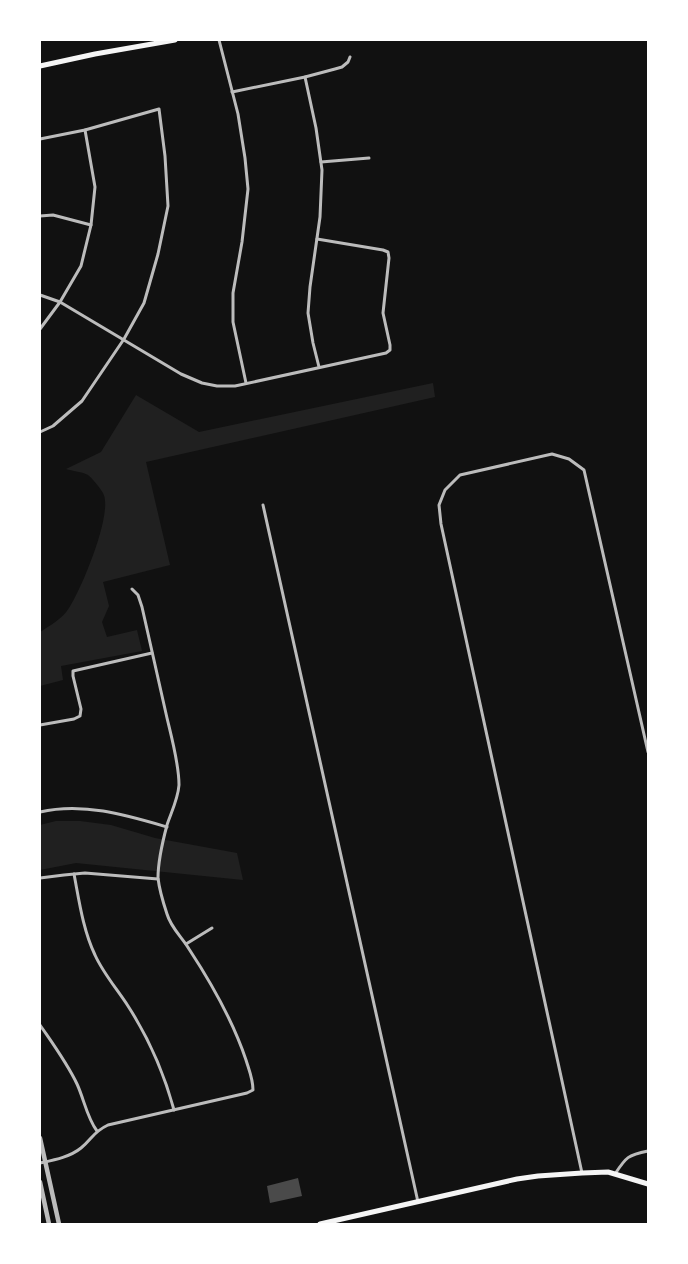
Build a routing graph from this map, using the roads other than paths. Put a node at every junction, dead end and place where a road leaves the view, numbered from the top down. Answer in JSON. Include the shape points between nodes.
{"nodes":[{"id":1,"x":175,"y":40,"type":"edge"},
{"id":2,"x":219,"y":40,"type":"edge"},
{"id":3,"x":350,"y":57,"type":"dead end"},
{"id":4,"x":40,"y":66,"type":"edge"},
{"id":5,"x":305,"y":77,"type":"junction"},
{"id":6,"x":232,"y":92,"type":"junction"},
{"id":7,"x":85,"y":130,"type":"junction"},
{"id":8,"x":40,"y":139,"type":"edge"},
{"id":9,"x":369,"y":158,"type":"dead end"},
{"id":10,"x":321,"y":162,"type":"junction"},
{"id":11,"x":40,"y":216,"type":"edge"},
{"id":12,"x":91,"y":225,"type":"junction"},
{"id":13,"x":317,"y":239,"type":"junction"},
{"id":14,"x":40,"y":295,"type":"edge"},
{"id":15,"x":60,"y":302,"type":"junction"},
{"id":16,"x":40,"y":329,"type":"edge"},
{"id":17,"x":124,"y":340,"type":"junction"},
{"id":18,"x":319,"y":367,"type":"junction"},
{"id":19,"x":246,"y":382,"type":"junction"},
{"id":20,"x":40,"y":432,"type":"edge"},
{"id":21,"x":263,"y":505,"type":"dead end"},
{"id":22,"x":132,"y":589,"type":"dead end"},
{"id":23,"x":152,"y":653,"type":"junction"},
{"id":24,"x":40,"y":725,"type":"edge"},
{"id":25,"x":648,"y":752,"type":"edge"},
{"id":26,"x":40,"y":812,"type":"edge"},
{"id":27,"x":167,"y":826,"type":"junction"},
{"id":28,"x":74,"y":874,"type":"junction"},
{"id":29,"x":40,"y":878,"type":"edge"},
{"id":30,"x":158,"y":879,"type":"junction"},
{"id":31,"x":212,"y":928,"type":"dead end"},
{"id":32,"x":186,"y":944,"type":"junction"},
{"id":33,"x":40,"y":1025,"type":"edge"},
{"id":34,"x":174,"y":1110,"type":"junction"},
{"id":35,"x":97,"y":1131,"type":"junction"},
{"id":36,"x":40,"y":1138,"type":"edge"},
{"id":37,"x":648,"y":1151,"type":"edge"},
{"id":38,"x":46,"y":1161,"type":"junction"},
{"id":39,"x":40,"y":1162,"type":"edge"},
{"id":40,"x":582,"y":1173,"type":"junction"},
{"id":41,"x":615,"y":1174,"type":"junction"},
{"id":42,"x":40,"y":1182,"type":"edge"},
{"id":43,"x":648,"y":1184,"type":"edge"},
{"id":44,"x":418,"y":1202,"type":"junction"},
{"id":45,"x":49,"y":1224,"type":"edge"},
{"id":46,"x":59,"y":1224,"type":"edge"},
{"id":47,"x":320,"y":1224,"type":"edge"}],
"edges":[{"from":1,"to":4,"type":"main road"},
{"from":2,"to":6,"type":"street"},
{"from":3,"to":5,"type":"street","via":[[342,67]]},
{"from":5,"to":6,"type":"street"},
{"from":5,"to":10,"type":"street"},
{"from":6,"to":19,"type":"street","via":[[248,189],[233,293],[233,322]]},
{"from":7,"to":8,"type":"street"},
{"from":7,"to":12,"type":"street","via":[[95,187]]},
{"from":7,"to":17,"type":"street","via":[[159,109],[166,156],[168,206],[144,303]]},
{"from":9,"to":10,"type":"street"},
{"from":10,"to":13,"type":"street"},
{"from":11,"to":12,"type":"street"},
{"from":12,"to":15,"type":"street","via":[[81,266]]},
{"from":13,"to":18,"type":"street","via":[[308,313]]},
{"from":13,"to":18,"type":"street","via":[[383,250],[388,252],[389,258],[383,313],[390,350]]},
{"from":14,"to":15,"type":"street"},
{"from":15,"to":16,"type":"street"},
{"from":15,"to":17,"type":"street"},
{"from":17,"to":19,"type":"street","via":[[202,384],[235,386]]},
{"from":17,"to":20,"type":"street","via":[[82,401],[53,426]]},
{"from":18,"to":19,"type":"street"},
{"from":21,"to":44,"type":"street"},
{"from":22,"to":23,"type":"street","via":[[142,607]]},
{"from":23,"to":24,"type":"street","via":[[73,671],[80,716]]},
{"from":23,"to":27,"type":"street","via":[[178,774],[179,787]]},
{"from":25,"to":40,"type":"street","via":[[584,470],[569,459],[552,454],[460,475],[445,490],[439,505],[441,524]]},
{"from":26,"to":27,"type":"street","via":[[80,808],[110,811]]},
{"from":27,"to":30,"type":"street"},
{"from":28,"to":29,"type":"street"},
{"from":28,"to":30,"type":"street"},
{"from":28,"to":34,"type":"street","via":[[94,954],[144,1033]]},
{"from":30,"to":32,"type":"street","via":[[170,922]]},
{"from":31,"to":32,"type":"street"},
{"from":32,"to":34,"type":"street","via":[[213,988],[238,1039],[253,1090]]},
{"from":33,"to":35,"type":"street","via":[[73,1076]]},
{"from":34,"to":35,"type":"street","via":[[108,1125]]},
{"from":35,"to":38,"type":"street","via":[[74,1153]]},
{"from":36,"to":38,"type":"street"},
{"from":37,"to":41,"type":"street","via":[[625,1159]]},
{"from":38,"to":39,"type":"street"},
{"from":38,"to":46,"type":"street"},
{"from":40,"to":41,"type":"main road"},
{"from":40,"to":44,"type":"main road","via":[[517,1179]]},
{"from":41,"to":43,"type":"main road"},
{"from":42,"to":45,"type":"street"},
{"from":44,"to":47,"type":"main road"}]}
